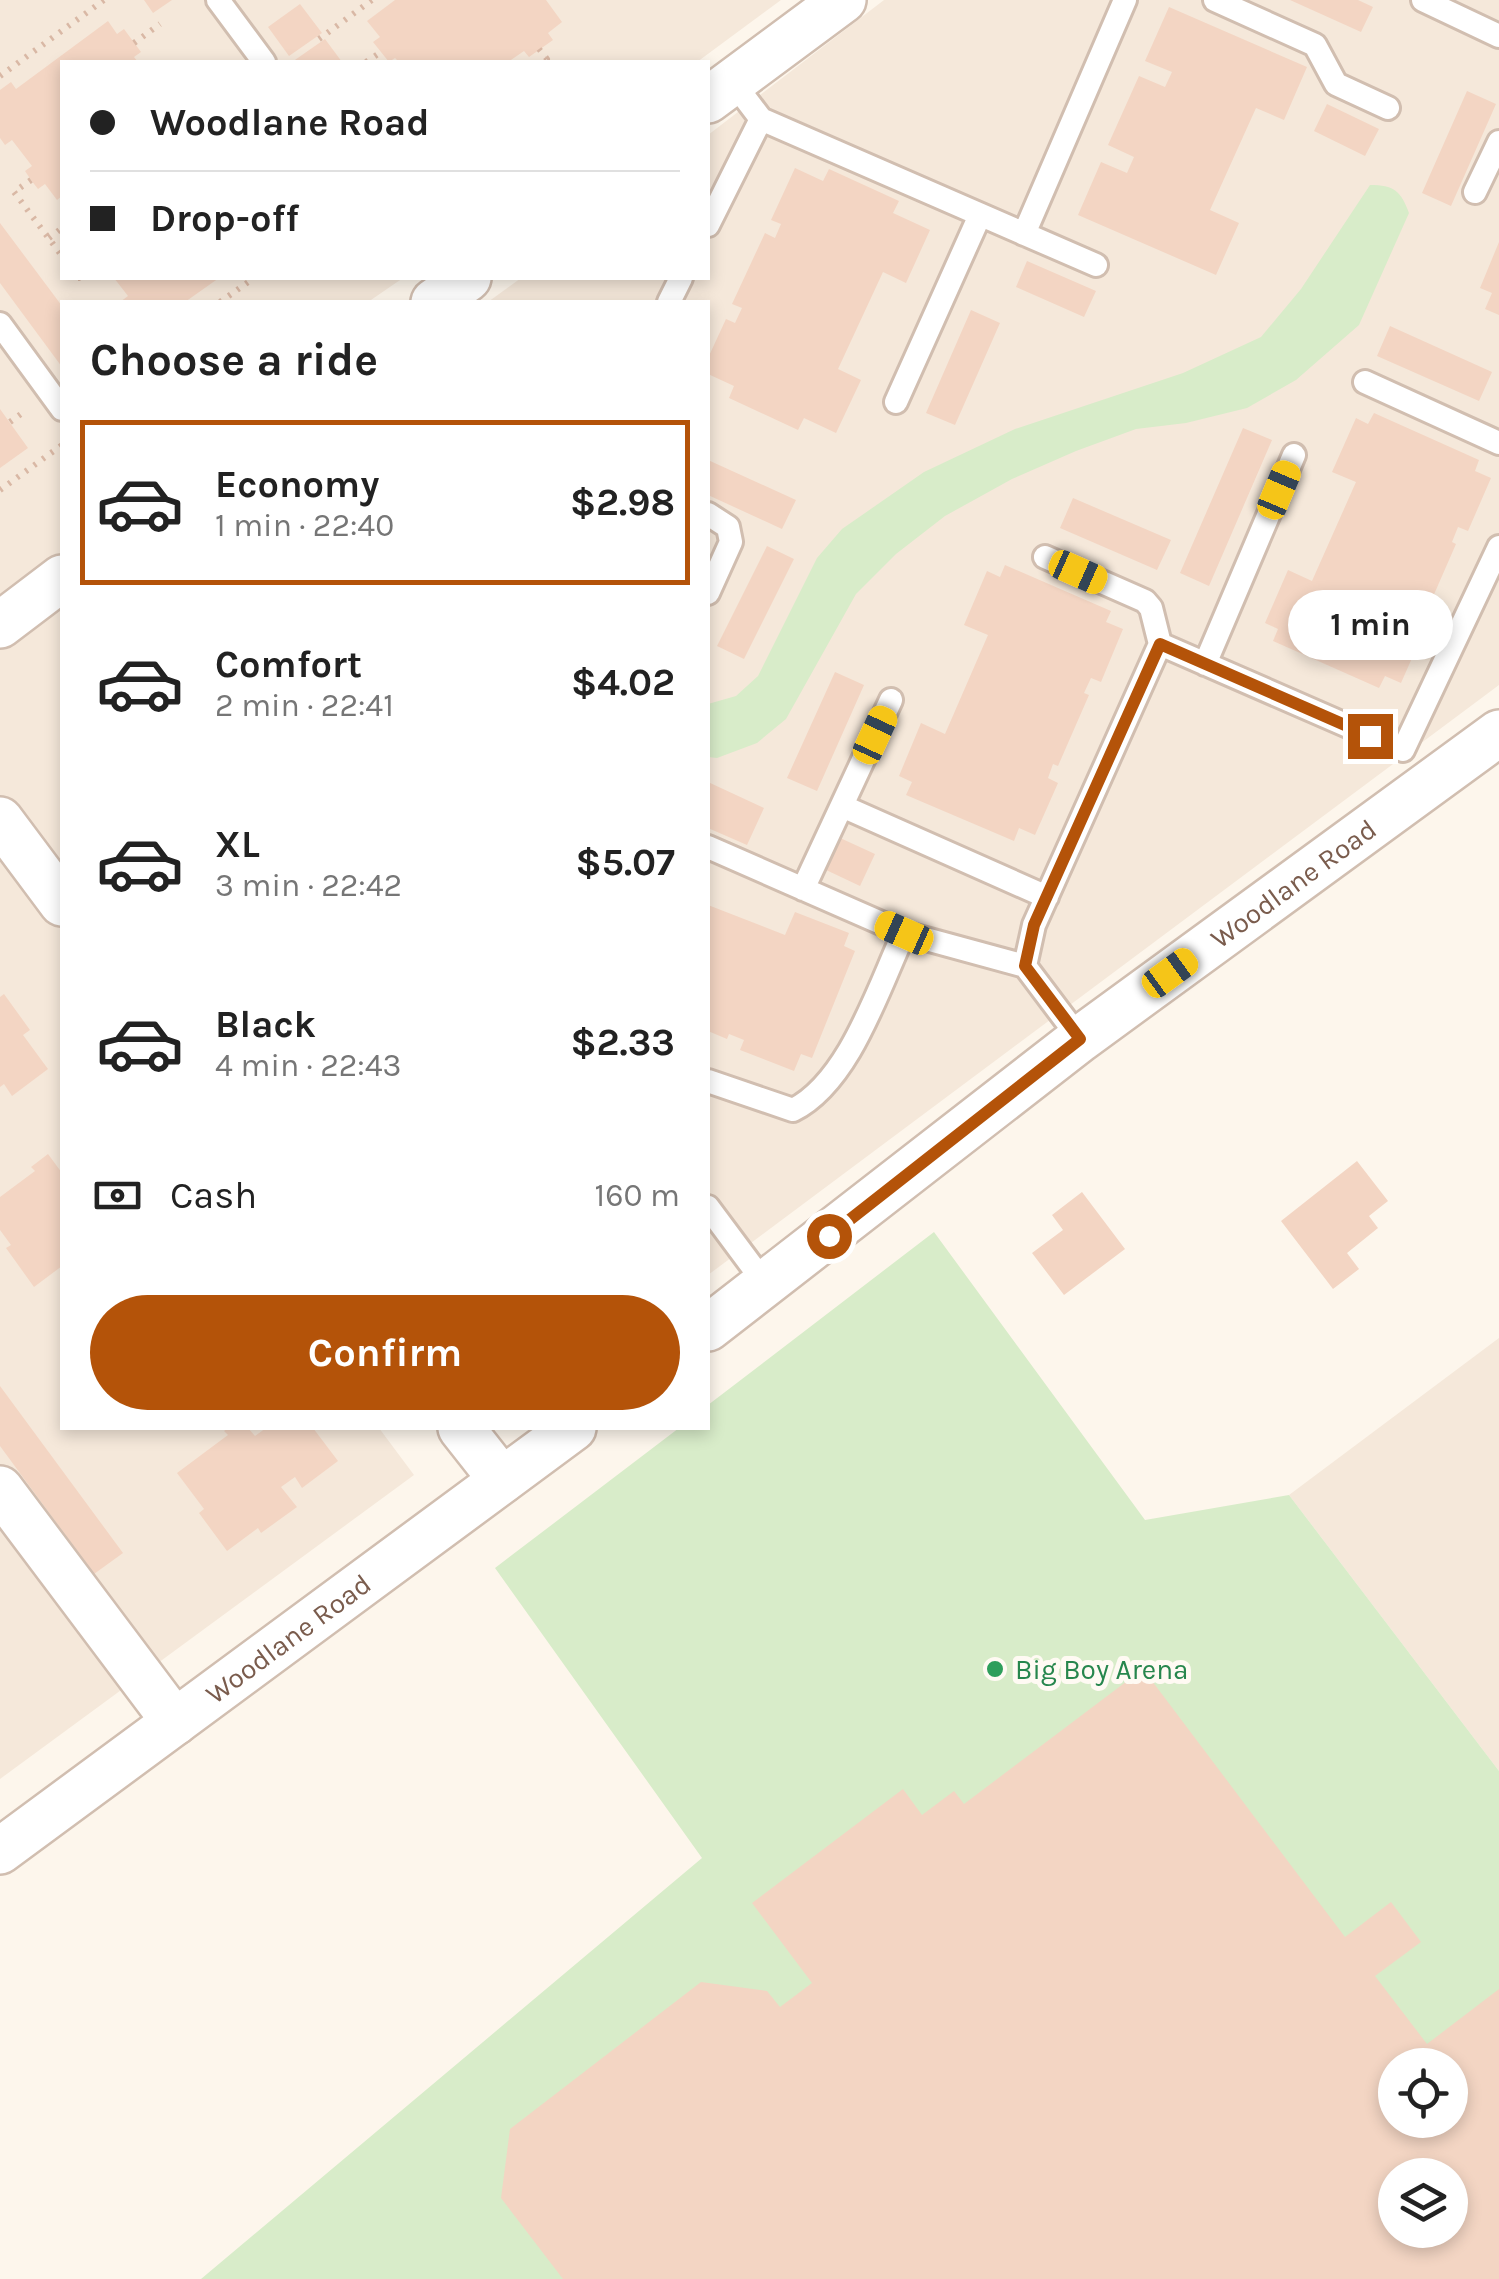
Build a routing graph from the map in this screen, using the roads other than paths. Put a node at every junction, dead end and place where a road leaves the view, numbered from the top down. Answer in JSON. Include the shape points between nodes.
{"nodes":[{"id":1,"x":218,"y":0,"type":"edge"},
{"id":2,"x":843,"y":0,"type":"edge"},
{"id":3,"x":1125,"y":0,"type":"edge"},
{"id":4,"x":1215,"y":0,"type":"edge"},
{"id":5,"x":1422,"y":0,"type":"edge"},
{"id":6,"x":1499,"y":36,"type":"edge"},
{"id":7,"x":263,"y":60,"type":"edge"},
{"id":8,"x":720,"y":91,"type":"edge"},
{"id":9,"x":1388,"y":108,"type":"dead end"},
{"id":10,"x":761,"y":119,"type":"junction"},
{"id":11,"x":1499,"y":142,"type":"edge"},
{"id":12,"x":1475,"y":192,"type":"dead end"},
{"id":13,"x":980,"y":215,"type":"junction"},
{"id":14,"x":710,"y":220,"type":"edge"},
{"id":15,"x":1024,"y":234,"type":"junction"},
{"id":16,"x":1096,"y":266,"type":"dead end"},
{"id":17,"x":0,"y":324,"type":"edge"},
{"id":18,"x":1364,"y":382,"type":"dead end"},
{"id":19,"x":896,"y":402,"type":"dead end"},
{"id":20,"x":60,"y":406,"type":"edge"},
{"id":21,"x":1499,"y":444,"type":"edge"},
{"id":22,"x":1294,"y":455,"type":"dead end"},
{"id":23,"x":710,"y":515,"type":"edge"},
{"id":24,"x":1499,"y":546,"type":"edge"},
{"id":25,"x":1045,"y":558,"type":"dead end"},
{"id":26,"x":60,"y":580,"type":"edge"},
{"id":27,"x":710,"y":589,"type":"edge"},
{"id":28,"x":0,"y":625,"type":"edge"},
{"id":29,"x":1160,"y":644,"type":"junction"},
{"id":30,"x":1205,"y":664,"type":"junction"},
{"id":31,"x":892,"y":700,"type":"dead end"},
{"id":32,"x":1499,"y":733,"type":"edge"},
{"id":33,"x":1416,"y":768,"type":"junction"},
{"id":34,"x":842,"y":806,"type":"junction"},
{"id":35,"x":0,"y":820,"type":"edge"},
{"id":36,"x":710,"y":847,"type":"edge"},
{"id":37,"x":803,"y":889,"type":"junction"},
{"id":38,"x":1047,"y":896,"type":"junction"},
{"id":39,"x":60,"y":900,"type":"edge"},
{"id":40,"x":904,"y":933,"type":"junction"},
{"id":41,"x":1025,"y":966,"type":"junction"},
{"id":42,"x":1080,"y":1039,"type":"junction"},
{"id":43,"x":710,"y":1082,"type":"edge"},
{"id":44,"x":710,"y":1210,"type":"edge"},
{"id":45,"x":766,"y":1285,"type":"junction"},
{"id":46,"x":710,"y":1327,"type":"edge"},
{"id":47,"x":463,"y":1430,"type":"edge"},
{"id":48,"x":571,"y":1430,"type":"edge"},
{"id":49,"x":502,"y":1480,"type":"junction"},
{"id":50,"x":0,"y":1489,"type":"edge"},
{"id":51,"x":175,"y":1722,"type":"junction"},
{"id":52,"x":0,"y":1851,"type":"edge"}],
"edges":[{"from":1,"to":7,"type":"lane"},
{"from":2,"to":8,"type":"street"},
{"from":3,"to":15,"type":"lane"},
{"from":4,"to":9,"type":"lane","via":[[1315,45],[1336,84]]},
{"from":5,"to":6,"type":"lane"},
{"from":8,"to":10,"type":"lane"},
{"from":10,"to":13,"type":"lane"},
{"from":10,"to":14,"type":"lane"},
{"from":11,"to":12,"type":"lane"},
{"from":13,"to":15,"type":"lane"},
{"from":13,"to":19,"type":"lane"},
{"from":15,"to":16,"type":"lane"},
{"from":17,"to":20,"type":"lane"},
{"from":18,"to":21,"type":"lane"},
{"from":22,"to":30,"type":"lane"},
{"from":23,"to":27,"type":"lane","via":[[728,527],[732,542]]},
{"from":24,"to":33,"type":"lane"},
{"from":25,"to":29,"type":"lane","via":[[1145,601]]},
{"from":26,"to":28,"type":"street"},
{"from":29,"to":30,"type":"lane"},
{"from":29,"to":38,"type":"lane"},
{"from":30,"to":33,"type":"lane"},
{"from":31,"to":34,"type":"lane"},
{"from":32,"to":33,"type":"street","name":"Woodlane Road"},
{"from":33,"to":42,"type":"street","name":"Woodlane Road"},
{"from":34,"to":37,"type":"lane"},
{"from":34,"to":38,"type":"lane"},
{"from":35,"to":39,"type":"street"},
{"from":36,"to":37,"type":"lane"},
{"from":37,"to":40,"type":"lane"},
{"from":38,"to":41,"type":"lane"},
{"from":40,"to":41,"type":"lane"},
{"from":40,"to":43,"type":"lane","via":[[844,1062],[810,1102],[793,1110]]},
{"from":41,"to":42,"type":"lane"},
{"from":42,"to":45,"type":"street","name":"Woodlane Road"},
{"from":44,"to":45,"type":"lane"},
{"from":45,"to":46,"type":"street","name":"Woodlane Road"},
{"from":47,"to":49,"type":"street"},
{"from":48,"to":49,"type":"street","name":"Woodlane Road"},
{"from":49,"to":51,"type":"street","name":"Woodlane Road"},
{"from":50,"to":51,"type":"street"},
{"from":51,"to":52,"type":"street","name":"Woodlane Road"}]}
